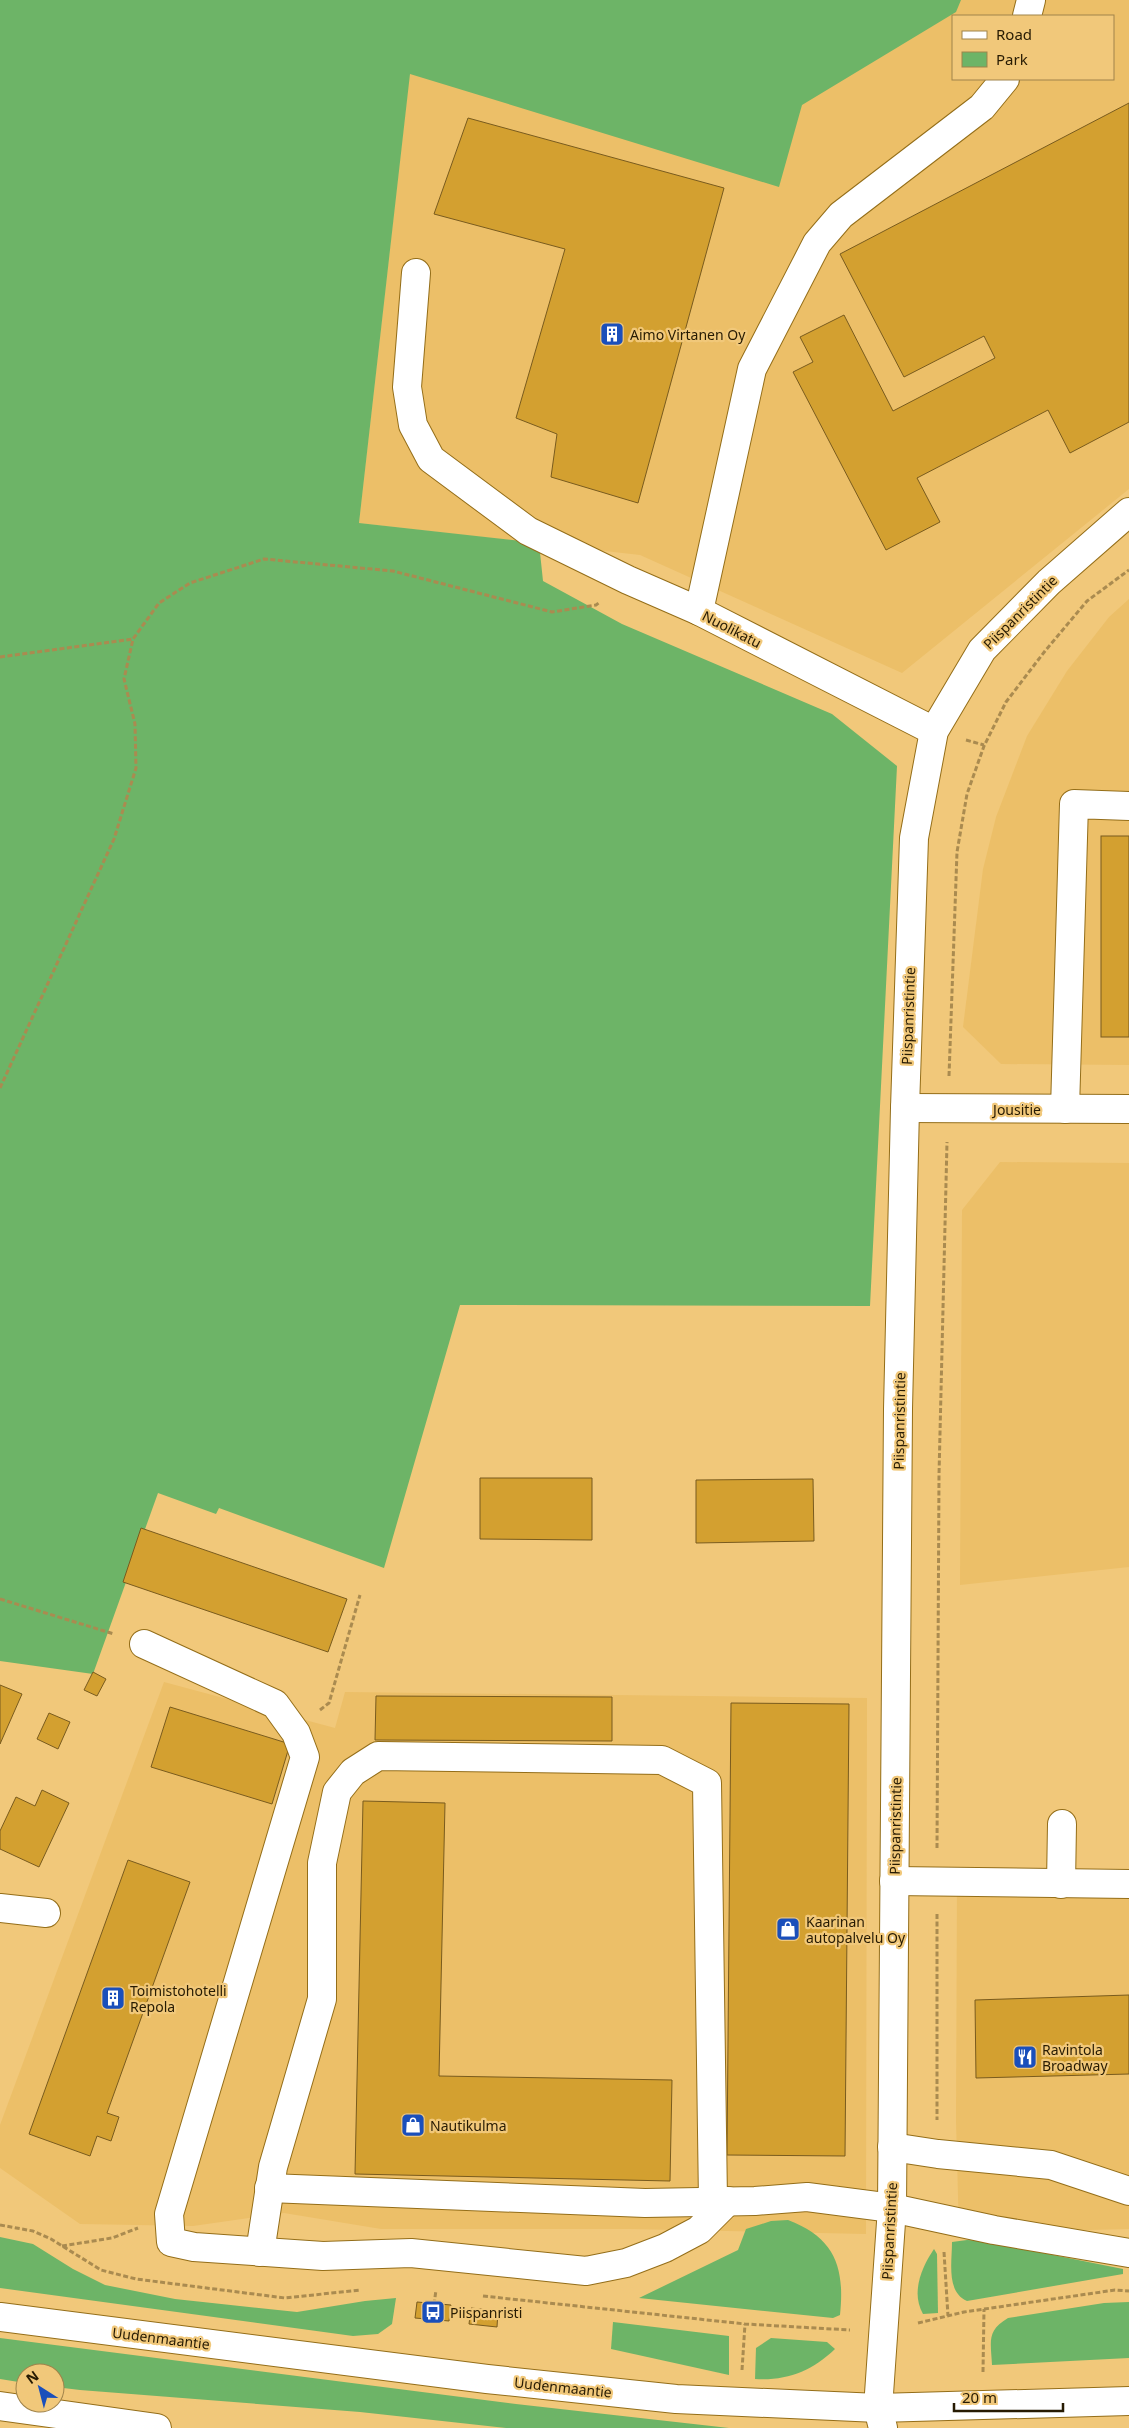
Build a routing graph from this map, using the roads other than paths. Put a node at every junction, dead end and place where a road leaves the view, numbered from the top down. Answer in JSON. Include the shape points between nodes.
{"nodes":[{"id":1,"x":1031,"y":0,"type":"edge"},
{"id":2,"x":1028,"y":15,"type":"edge"},
{"id":3,"x":1004,"y":80,"type":"edge"},
{"id":4,"x":416,"y":273,"type":"dead end"},
{"id":5,"x":1129,"y":512,"type":"edge"},
{"id":6,"x":699,"y":612,"type":"junction"},
{"id":7,"x":934,"y":731,"type":"junction"},
{"id":8,"x":1129,"y":806,"type":"edge"},
{"id":9,"x":905,"y":1108,"type":"junction"},
{"id":10,"x":1065,"y":1110,"type":"junction"},
{"id":11,"x":1129,"y":1110,"type":"edge"},
{"id":12,"x":144,"y":1644,"type":"road end"},
{"id":13,"x":1062,"y":1824,"type":"dead end"},
{"id":14,"x":894,"y":1882,"type":"junction"},
{"id":15,"x":1061,"y":1884,"type":"junction"},
{"id":16,"x":1129,"y":1884,"type":"edge"},
{"id":17,"x":0,"y":1908,"type":"edge"},
{"id":18,"x":46,"y":1913,"type":"dead end"},
{"id":19,"x":892,"y":2147,"type":"junction"},
{"id":20,"x":270,"y":2188,"type":"junction"},
{"id":21,"x":1129,"y":2191,"type":"edge"},
{"id":22,"x":721,"y":2201,"type":"junction"},
{"id":23,"x":892,"y":2208,"type":"junction"},
{"id":24,"x":260,"y":2252,"type":"junction"},
{"id":25,"x":1129,"y":2253,"type":"edge"},
{"id":26,"x":0,"y":2317,"type":"edge"},
{"id":27,"x":1129,"y":2400,"type":"edge"},
{"id":28,"x":0,"y":2406,"type":"edge"},
{"id":29,"x":877,"y":2421,"type":"edge"},
{"id":30,"x":157,"y":2428,"type":"edge"}],
"edges":[{"from":1,"to":2,"type":"street"},
{"from":3,"to":6,"type":"street","via":[[982,107],[841,215],[817,243],[752,369]]},
{"from":4,"to":6,"type":"street","name":"Nuolikatu","via":[[407,387],[413,425],[430,458],[528,531]]},
{"from":5,"to":7,"type":"street","name":"Piispanristintie","via":[[1049,582],[982,650]]},
{"from":6,"to":7,"type":"street","name":"Nuolikatu"},
{"from":7,"to":9,"type":"street","name":"Piispanristintie","via":[[914,838]]},
{"from":8,"to":10,"type":"street","via":[[1074,804]]},
{"from":9,"to":10,"type":"street","name":"Jousitie"},
{"from":9,"to":14,"type":"street","name":"Piispanristintie","via":[[898,1409]]},
{"from":10,"to":11,"type":"street","name":"Jousitie"},
{"from":12,"to":24,"type":"street","via":[[275,1704],[296,1733],[305,1757],[170,2214],[172,2242]]},
{"from":13,"to":15,"type":"street"},
{"from":14,"to":15,"type":"street"},
{"from":14,"to":19,"type":"street","name":"Piispanristintie"},
{"from":15,"to":16,"type":"street"},
{"from":17,"to":18,"type":"street"},
{"from":19,"to":21,"type":"street","via":[[1052,2165]]},
{"from":19,"to":23,"type":"street","name":"Piispanristintie"},
{"from":20,"to":22,"type":"street","via":[[645,2203]]},
{"from":20,"to":22,"type":"street","via":[[273,2167],[322,1999],[322,1863],[337,1792],[353,1772],[378,1756],[662,1760],[707,1783]]},
{"from":20,"to":24,"type":"street"},
{"from":22,"to":23,"type":"street","via":[[807,2197]]},
{"from":22,"to":24,"type":"street","via":[[699,2230],[666,2248],[626,2263],[586,2271],[411,2253],[323,2256]]},
{"from":23,"to":25,"type":"street"},
{"from":23,"to":29,"type":"street","name":"Piispanristintie"},
{"from":26,"to":29,"type":"street","name":"Uudenmaantie","via":[[487,2379]]},
{"from":27,"to":29,"type":"street","name":"Uudenmaantie","via":[[983,2406]]},
{"from":28,"to":30,"type":"street"}]}
